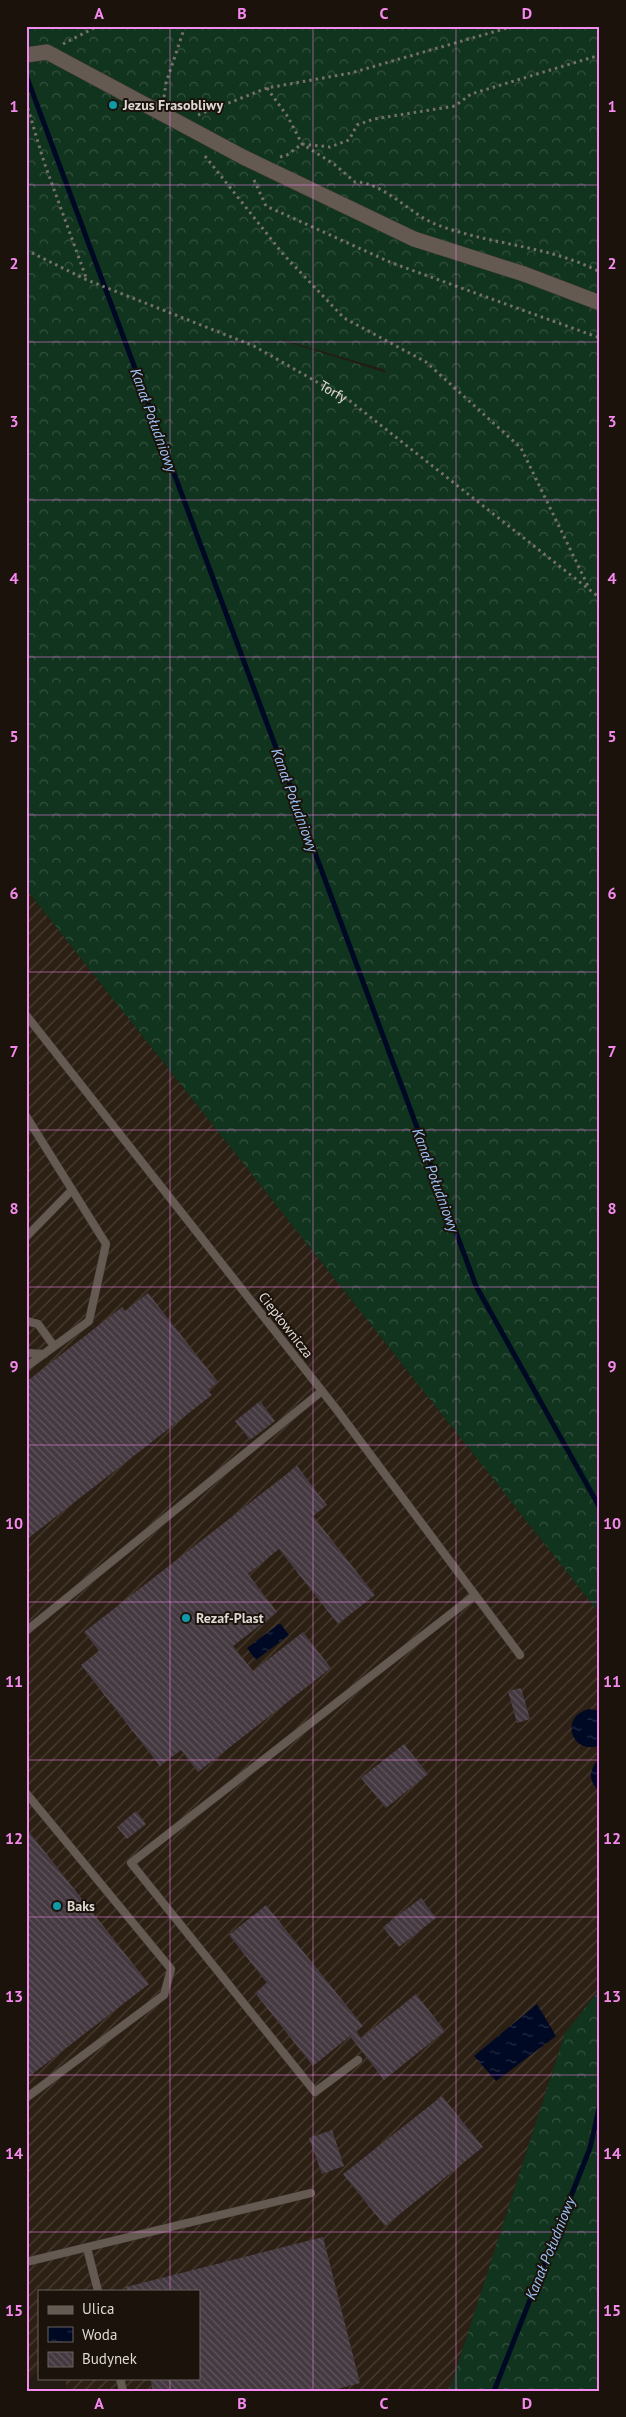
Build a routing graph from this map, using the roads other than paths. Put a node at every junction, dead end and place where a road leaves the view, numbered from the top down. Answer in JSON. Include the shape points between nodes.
{"nodes":[{"id":1,"x":35,"y":54,"type":"edge"},
{"id":2,"x":600,"y":302,"type":"edge"},
{"id":3,"x":26,"y":1015,"type":"edge"},
{"id":4,"x":26,"y":1116,"type":"edge"},
{"id":5,"x":72,"y":1190,"type":"junction"},
{"id":6,"x":26,"y":1237,"type":"edge"},
{"id":7,"x":26,"y":1321,"type":"edge"},
{"id":8,"x":54,"y":1346,"type":"junction"},
{"id":9,"x":26,"y":1353,"type":"edge"},
{"id":10,"x":44,"y":1354,"type":"junction"},
{"id":11,"x":26,"y":1367,"type":"edge"},
{"id":12,"x":322,"y":1392,"type":"junction"},
{"id":13,"x":475,"y":1595,"type":"junction"},
{"id":14,"x":26,"y":1631,"type":"edge"},
{"id":15,"x":520,"y":1654,"type":"dead end"},
{"id":16,"x":26,"y":1793,"type":"edge"},
{"id":17,"x":358,"y":2060,"type":"dead end"},
{"id":18,"x":26,"y":2098,"type":"edge"},
{"id":19,"x":311,"y":2193,"type":"dead end"},
{"id":20,"x":87,"y":2248,"type":"junction"},
{"id":21,"x":26,"y":2262,"type":"edge"},
{"id":22,"x":98,"y":2290,"type":"edge"}],
"edges":[{"from":1,"to":2,"type":"street","via":[[414,239]]},
{"from":3,"to":12,"type":"lane","name":"Ciepłownicza"},
{"from":4,"to":5,"type":"lane"},
{"from":5,"to":6,"type":"lane"},
{"from":5,"to":8,"type":"lane","via":[[106,1244],[89,1321]]},
{"from":7,"to":8,"type":"lane","via":[[38,1324]]},
{"from":8,"to":10,"type":"lane"},
{"from":9,"to":10,"type":"lane"},
{"from":10,"to":11,"type":"lane"},
{"from":12,"to":13,"type":"lane","name":"Ciepłownicza"},
{"from":12,"to":14,"type":"lane"},
{"from":13,"to":15,"type":"lane","name":"Ciepłownicza"},
{"from":13,"to":17,"type":"lane","via":[[131,1863],[315,2092]]},
{"from":16,"to":18,"type":"lane","via":[[171,1970],[164,1995]]},
{"from":19,"to":20,"type":"lane"},
{"from":20,"to":21,"type":"lane"},
{"from":20,"to":22,"type":"lane"}]}
